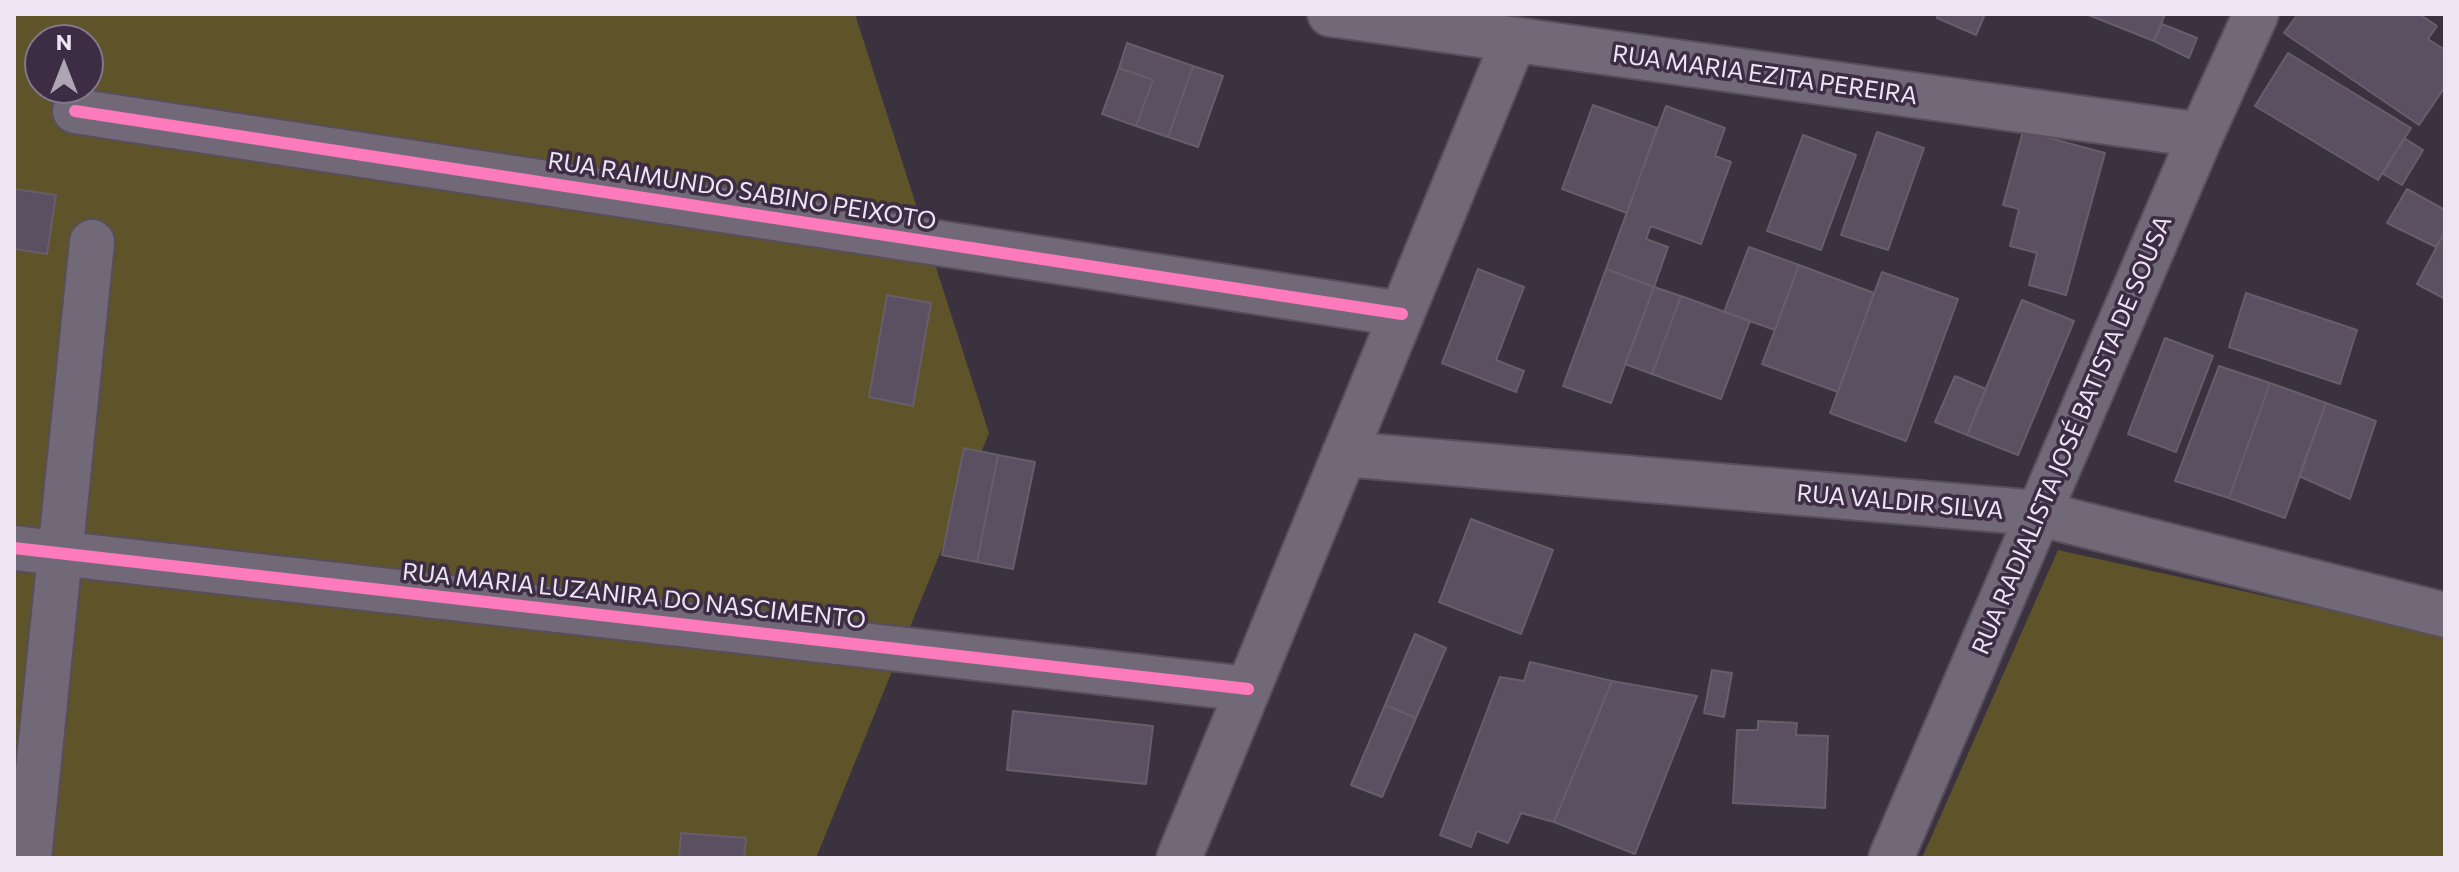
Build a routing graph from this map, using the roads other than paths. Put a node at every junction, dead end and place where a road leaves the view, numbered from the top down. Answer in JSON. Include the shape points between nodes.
{"nodes":[{"id":1,"x":1330,"y":14,"type":"edge"},
{"id":2,"x":2256,"y":14,"type":"edge"},
{"id":3,"x":1514,"y":40,"type":"junction"},
{"id":4,"x":75,"y":111,"type":"dead end"},
{"id":5,"x":2201,"y":135,"type":"junction"},
{"id":6,"x":92,"y":242,"type":"dead end"},
{"id":7,"x":1402,"y":314,"type":"junction"},
{"id":8,"x":1344,"y":454,"type":"junction"},
{"id":9,"x":2037,"y":513,"type":"junction"},
{"id":10,"x":14,"y":548,"type":"edge"},
{"id":11,"x":60,"y":553,"type":"junction"},
{"id":12,"x":2445,"y":615,"type":"edge"},
{"id":13,"x":1248,"y":689,"type":"junction"},
{"id":14,"x":29,"y":858,"type":"edge"},
{"id":15,"x":1180,"y":858,"type":"edge"},
{"id":16,"x":1891,"y":858,"type":"edge"}],
"edges":[{"from":1,"to":3,"type":"street","name":"RUA MARIA EZITA PEREIRA"},
{"from":2,"to":5,"type":"street","name":"RUA RADIALISTA JOSÉ BATISTA DE SOUSA"},
{"from":3,"to":5,"type":"street","name":"RUA MARIA EZITA PEREIRA"},
{"from":3,"to":7,"type":"street"},
{"from":4,"to":7,"type":"street","name":"RUA RAIMUNDO SABINO PEIXOTO"},
{"from":5,"to":9,"type":"street","name":"RUA RADIALISTA JOSÉ BATISTA DE SOUSA"},
{"from":6,"to":11,"type":"street"},
{"from":7,"to":8,"type":"street"},
{"from":8,"to":9,"type":"street","name":"RUA VALDIR SILVA"},
{"from":8,"to":13,"type":"street"},
{"from":9,"to":12,"type":"street","name":"RUA VALDIR SILVA"},
{"from":9,"to":16,"type":"street","name":"RUA RADIALISTA JOSÉ BATISTA DE SOUSA"},
{"from":10,"to":11,"type":"street","name":"RUA MARIA LUZANIRA DO NASCIMENTO"},
{"from":11,"to":13,"type":"street","name":"RUA MARIA LUZANIRA DO NASCIMENTO"},
{"from":11,"to":14,"type":"street"},
{"from":13,"to":15,"type":"street"}]}
